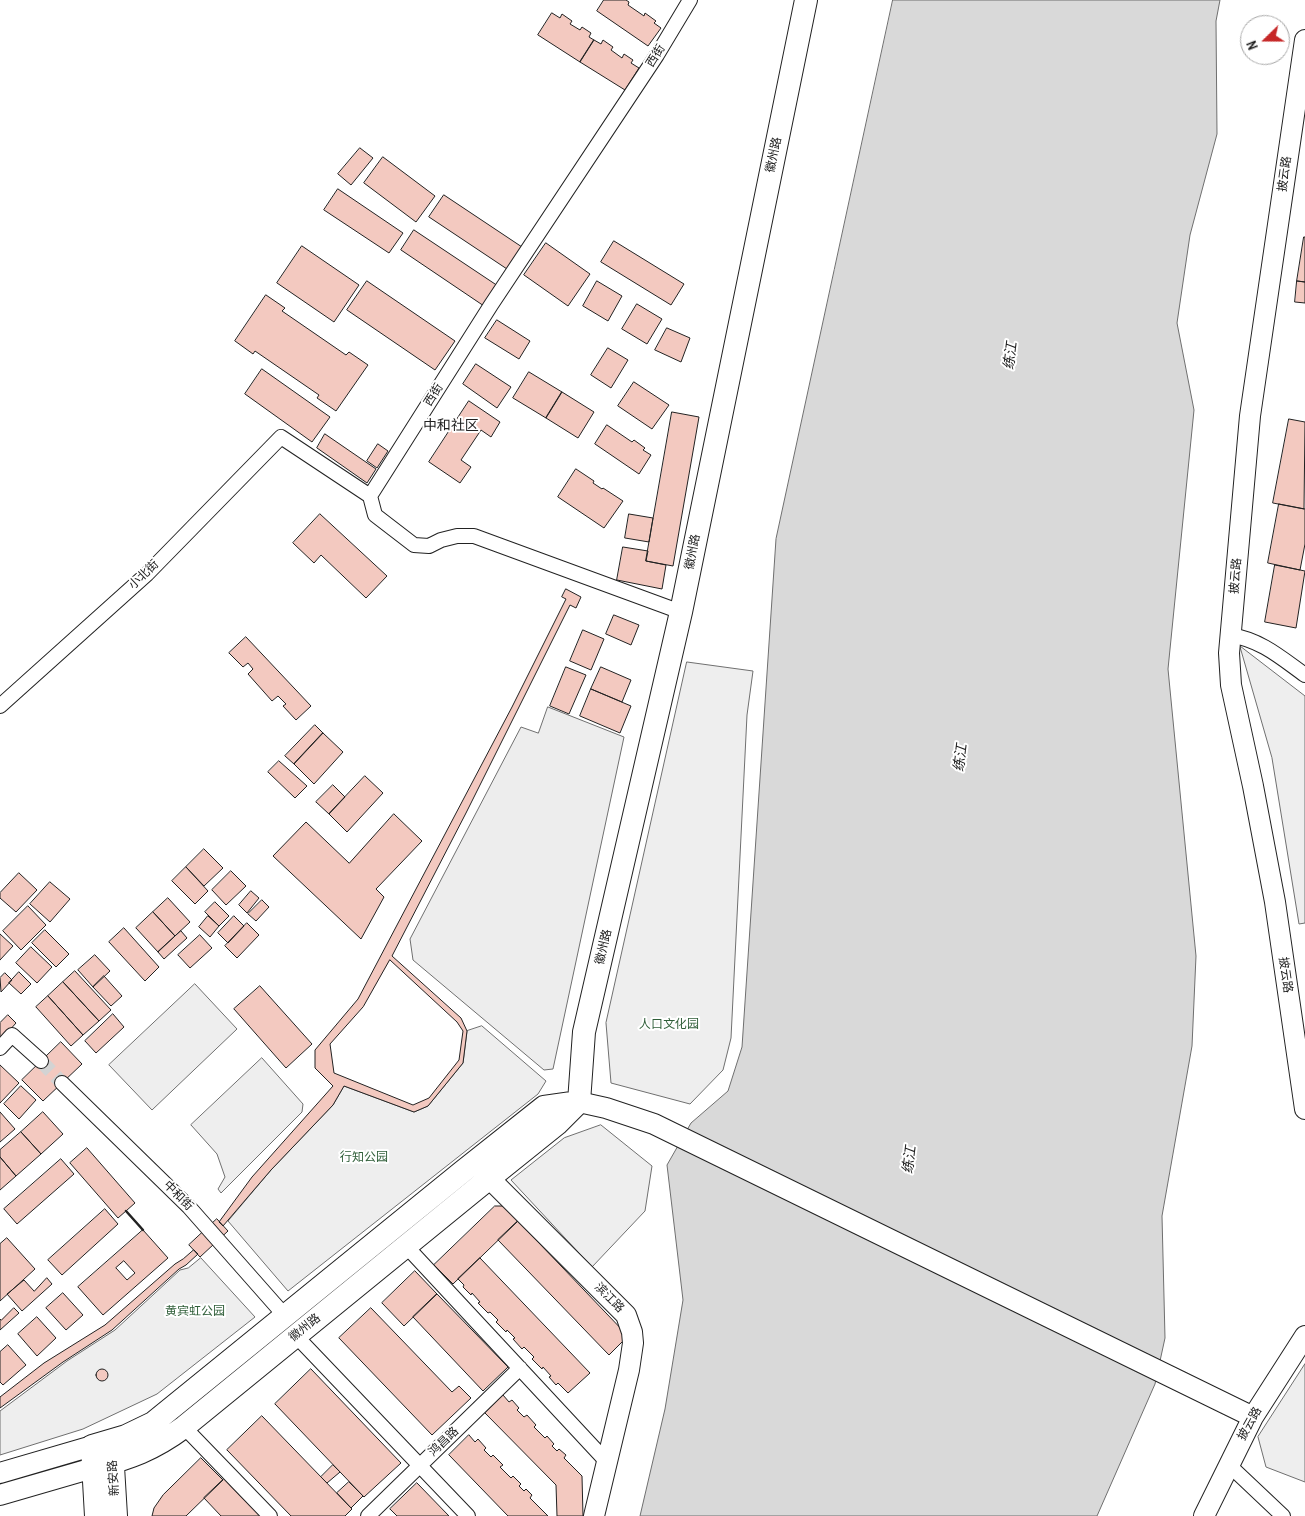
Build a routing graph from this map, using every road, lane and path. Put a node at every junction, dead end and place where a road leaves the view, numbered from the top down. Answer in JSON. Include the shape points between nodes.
{"nodes":[{"id":1,"x":690,"y":0,"type":"edge"},
{"id":2,"x":806,"y":0,"type":"edge"},
{"id":3,"x":1305,"y":40,"type":"edge"},
{"id":4,"x":370,"y":496,"type":"junction"},
{"id":5,"x":681,"y":612,"type":"junction"},
{"id":6,"x":1230,"y":636,"type":"junction"},
{"id":7,"x":1305,"y":675,"type":"edge"},
{"id":8,"x":0,"y":706,"type":"edge"},
{"id":9,"x":0,"y":1048,"type":"edge"},
{"id":10,"x":41,"y":1061,"type":"tunnel mouth"},
{"id":11,"x":62,"y":1083,"type":"tunnel mouth"},
{"id":12,"x":579,"y":1102,"type":"junction"},
{"id":13,"x":1305,"y":1108,"type":"edge"},
{"id":14,"x":489,"y":1178,"type":"junction"},
{"id":15,"x":406,"y":1246,"type":"junction"},
{"id":16,"x":291,"y":1326,"type":"junction"},
{"id":17,"x":1305,"y":1336,"type":"edge"},
{"id":18,"x":520,"y":1368,"type":"junction"},
{"id":19,"x":1253,"y":1417,"type":"junction"},
{"id":20,"x":184,"y":1427,"type":"junction"},
{"id":21,"x":102,"y":1454,"type":"junction"},
{"id":22,"x":607,"y":1462,"type":"junction"},
{"id":23,"x":1229,"y":1465,"type":"junction"},
{"id":24,"x":420,"y":1466,"type":"junction"},
{"id":25,"x":0,"y":1473,"type":"edge"},
{"id":26,"x":0,"y":1495,"type":"edge"},
{"id":27,"x":96,"y":1516,"type":"edge"},
{"id":28,"x":116,"y":1516,"type":"edge"},
{"id":29,"x":270,"y":1516,"type":"edge"},
{"id":30,"x":368,"y":1516,"type":"edge"},
{"id":31,"x":468,"y":1516,"type":"edge"},
{"id":32,"x":594,"y":1516,"type":"edge"},
{"id":33,"x":1204,"y":1516,"type":"edge"},
{"id":34,"x":1283,"y":1516,"type":"edge"}],
"edges":[{"from":1,"to":4,"type":"street","name":"西街"},
{"from":2,"to":5,"type":"main road","name":"徽州路"},
{"from":3,"to":6,"type":"street","name":"披云路","via":[[1250,416]]},
{"from":4,"to":5,"type":"street","via":[[375,515],[414,545],[423,547],[457,536],[474,536]]},
{"from":4,"to":8,"type":"street","name":"小北街","via":[[281,436],[147,574]]},
{"from":5,"to":12,"type":"main road","name":"徽州路","via":[[584,1032]]},
{"from":6,"to":7,"type":"street","via":[[1265,646]]},
{"from":6,"to":13,"type":"street","name":"披云路","via":[[1231,685],[1275,902]]},
{"from":9,"to":10,"type":"street","via":[[12,1035]]},
{"from":11,"to":16,"type":"street","name":"中和街","via":[[189,1207]]},
{"from":12,"to":14,"type":"main road","name":"徽州路","via":[[557,1124]]},
{"from":12,"to":16,"type":"main road","name":"徽州路","via":[[544,1107],[462,1172]]},
{"from":12,"to":19,"type":"street","via":[[654,1124]]},
{"from":14,"to":15,"type":"main road","name":"徽州路"},
{"from":14,"to":22,"type":"street","name":"滨江路","via":[[626,1315],[630,1324],[633,1344],[629,1370]]},
{"from":15,"to":16,"type":"main road","name":"徽州路"},
{"from":15,"to":18,"type":"street"},
{"from":16,"to":20,"type":"main road","name":"徽州路"},
{"from":16,"to":21,"type":"main road","name":"徽州路","via":[[153,1424],[126,1436]]},
{"from":16,"to":24,"type":"street","name":"中和街"},
{"from":17,"to":19,"type":"street","name":"披云路"},
{"from":18,"to":22,"type":"street"},
{"from":18,"to":24,"type":"street","name":"鸿昌路"},
{"from":19,"to":23,"type":"street","name":"披云路"},
{"from":20,"to":21,"type":"main road","name":"徽州路","via":[[149,1450]]},
{"from":20,"to":29,"type":"street"},
{"from":21,"to":25,"type":"street","name":"徽州路"},
{"from":21,"to":26,"type":"street","name":"徽州路"},
{"from":21,"to":27,"type":"main road","name":"新安路"},
{"from":21,"to":28,"type":"main road","name":"新安路"},
{"from":22,"to":32,"type":"street","name":"滨江路"},
{"from":23,"to":33,"type":"street","name":"披云路"},
{"from":23,"to":34,"type":"street"},
{"from":24,"to":30,"type":"street","name":"鸿昌路"},
{"from":24,"to":31,"type":"street","name":"中和街"}]}
